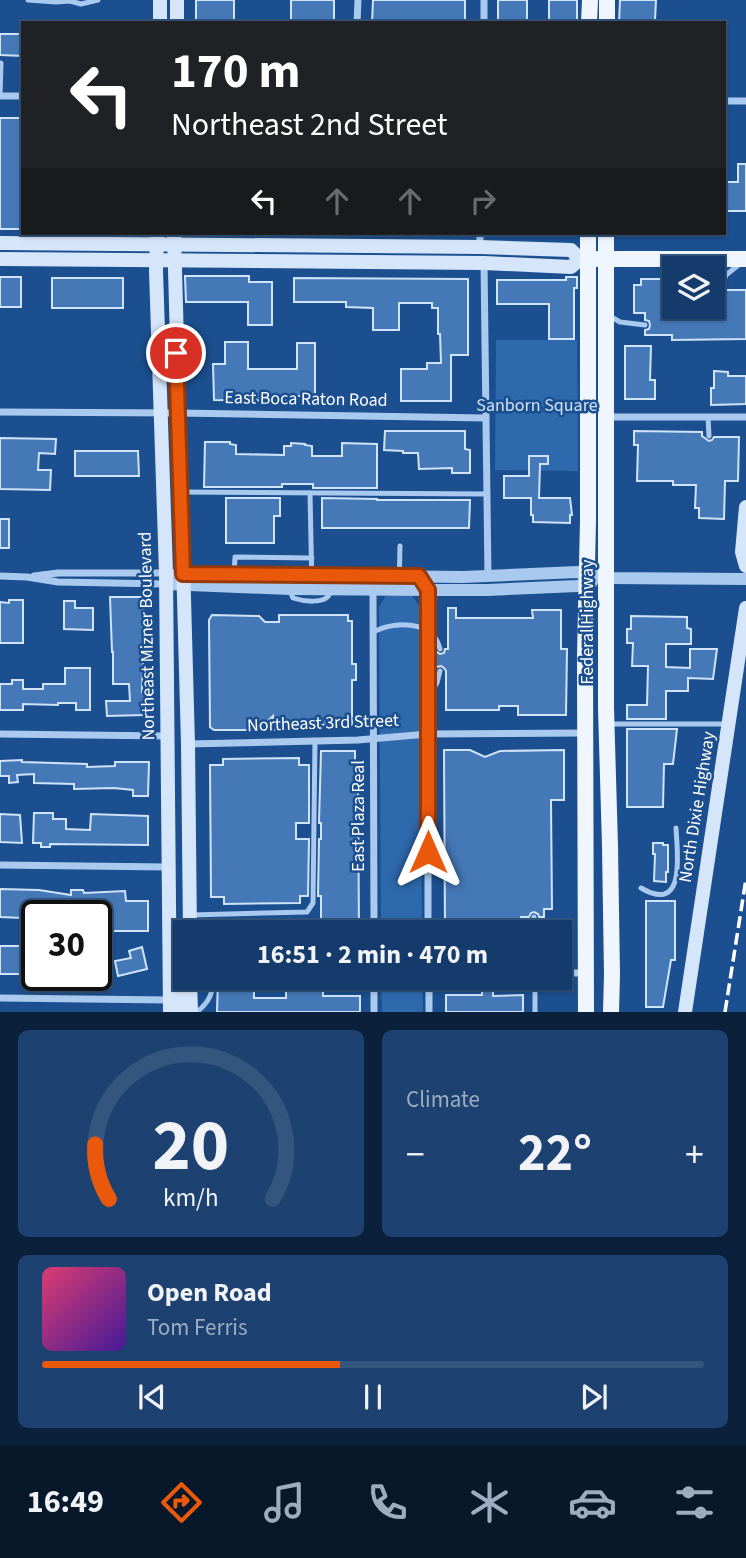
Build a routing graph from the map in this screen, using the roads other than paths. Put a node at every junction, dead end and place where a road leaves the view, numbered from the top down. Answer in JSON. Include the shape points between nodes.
{"nodes":[{"id":1,"x":28,"y":0,"type":"edge"},
{"id":2,"x":97,"y":0,"type":"edge"},
{"id":3,"x":160,"y":0,"type":"edge"},
{"id":4,"x":177,"y":0,"type":"edge"},
{"id":5,"x":358,"y":0,"type":"edge"},
{"id":6,"x":484,"y":0,"type":"edge"},
{"id":7,"x":590,"y":0,"type":"edge"},
{"id":8,"x":607,"y":0,"type":"edge"},
{"id":9,"x":160,"y":21,"type":"edge"},
{"id":10,"x":177,"y":21,"type":"edge"},
{"id":11,"x":358,"y":21,"type":"edge"},
{"id":12,"x":484,"y":21,"type":"edge"},
{"id":13,"x":589,"y":21,"type":"edge"},
{"id":14,"x":607,"y":21,"type":"edge"},
{"id":15,"x":1,"y":63,"type":"edge"},
{"id":16,"x":0,"y":96,"type":"edge"},
{"id":17,"x":21,"y":96,"type":"edge"},
{"id":18,"x":726,"y":101,"type":"edge"},
{"id":19,"x":746,"y":101,"type":"edge"},
{"id":20,"x":588,"y":235,"type":"edge"},
{"id":21,"x":606,"y":235,"type":"edge"},
{"id":22,"x":157,"y":238,"type":"edge"},
{"id":23,"x":174,"y":238,"type":"edge"},
{"id":24,"x":480,"y":240,"type":"edge"},
{"id":25,"x":0,"y":243,"type":"edge"},
{"id":26,"x":0,"y":259,"type":"edge"},
{"id":27,"x":584,"y":259,"type":"junction"},
{"id":28,"x":606,"y":259,"type":"junction"},
{"id":29,"x":746,"y":259,"type":"edge"},
{"id":30,"x":156,"y":260,"type":"junction"},
{"id":31,"x":174,"y":260,"type":"junction"},
{"id":32,"x":662,"y":261,"type":"edge"},
{"id":33,"x":725,"y":261,"type":"edge"},
{"id":34,"x":484,"y":263,"type":"junction"},
{"id":35,"x":725,"y":278,"type":"edge"},
{"id":36,"x":606,"y":314,"type":"junction"},
{"id":37,"x":645,"y":325,"type":"dead end"},
{"id":38,"x":0,"y":412,"type":"edge"},
{"id":39,"x":161,"y":413,"type":"junction"},
{"id":40,"x":178,"y":413,"type":"junction"},
{"id":41,"x":607,"y":417,"type":"junction"},
{"id":42,"x":708,"y":417,"type":"junction"},
{"id":43,"x":746,"y":417,"type":"edge"},
{"id":44,"x":486,"y":418,"type":"junction"},
{"id":45,"x":709,"y":436,"type":"dead end"},
{"id":46,"x":180,"y":492,"type":"junction"},
{"id":47,"x":310,"y":493,"type":"junction"},
{"id":48,"x":487,"y":494,"type":"junction"},
{"id":49,"x":746,"y":507,"type":"edge"},
{"id":50,"x":400,"y":546,"type":"dead end"},
{"id":51,"x":312,"y":558,"type":"junction"},
{"id":52,"x":746,"y":566,"type":"edge"},
{"id":53,"x":86,"y":573,"type":"junction"},
{"id":54,"x":234,"y":574,"type":"junction"},
{"id":55,"x":290,"y":575,"type":"junction"},
{"id":56,"x":312,"y":575,"type":"junction"},
{"id":57,"x":0,"y":576,"type":"edge"},
{"id":58,"x":331,"y":576,"type":"junction"},
{"id":59,"x":381,"y":576,"type":"junction"},
{"id":60,"x":399,"y":576,"type":"junction"},
{"id":61,"x":419,"y":576,"type":"junction"},
{"id":62,"x":27,"y":577,"type":"junction"},
{"id":63,"x":587,"y":578,"type":"junction"},
{"id":64,"x":607,"y":578,"type":"junction"},
{"id":65,"x":166,"y":579,"type":"junction"},
{"id":66,"x":746,"y":579,"type":"edge"},
{"id":67,"x":183,"y":580,"type":"junction"},
{"id":68,"x":85,"y":583,"type":"junction"},
{"id":69,"x":488,"y":583,"type":"junction"},
{"id":70,"x":290,"y":589,"type":"junction"},
{"id":71,"x":312,"y":589,"type":"junction"},
{"id":72,"x":331,"y":590,"type":"junction"},
{"id":73,"x":373,"y":590,"type":"junction"},
{"id":74,"x":399,"y":590,"type":"junction"},
{"id":75,"x":428,"y":590,"type":"junction"},
{"id":76,"x":746,"y":608,"type":"edge"},
{"id":77,"x":428,"y":630,"type":"junction"},
{"id":78,"x":373,"y":632,"type":"junction"},
{"id":79,"x":440,"y":649,"type":"dead end"},
{"id":80,"x":440,"y":671,"type":"dead end"},
{"id":81,"x":428,"y":697,"type":"junction"},
{"id":82,"x":607,"y":724,"type":"junction"},
{"id":83,"x":729,"y":724,"type":"junction"},
{"id":84,"x":585,"y":733,"type":"junction"},
{"id":85,"x":0,"y":734,"type":"edge"},
{"id":86,"x":428,"y":734,"type":"junction"},
{"id":87,"x":168,"y":736,"type":"junction"},
{"id":88,"x":373,"y":738,"type":"junction"},
{"id":89,"x":315,"y":740,"type":"junction"},
{"id":90,"x":188,"y":744,"type":"junction"},
{"id":91,"x":676,"y":828,"type":"dead end"},
{"id":92,"x":0,"y":865,"type":"edge"},
{"id":93,"x":168,"y":867,"type":"junction"},
{"id":94,"x":641,"y":888,"type":"dead end"},
{"id":95,"x":190,"y":915,"type":"junction"},
{"id":96,"x":534,"y":917,"type":"dead end"},
{"id":97,"x":190,"y":920,"type":"edge"},
{"id":98,"x":374,"y":920,"type":"edge"},
{"id":99,"x":428,"y":920,"type":"edge"},
{"id":100,"x":534,"y":920,"type":"edge"},
{"id":101,"x":170,"y":963,"type":"junction"},
{"id":102,"x":572,"y":973,"type":"edge"},
{"id":103,"x":586,"y":973,"type":"junction"},
{"id":104,"x":190,"y":990,"type":"edge"},
{"id":105,"x":211,"y":990,"type":"edge"},
{"id":106,"x":374,"y":990,"type":"edge"},
{"id":107,"x":429,"y":990,"type":"edge"},
{"id":108,"x":535,"y":990,"type":"edge"},
{"id":109,"x":0,"y":998,"type":"edge"},
{"id":110,"x":170,"y":1006,"type":"edge"},
{"id":111,"x":181,"y":1012,"type":"edge"},
{"id":112,"x":191,"y":1012,"type":"edge"},
{"id":113,"x":197,"y":1012,"type":"edge"},
{"id":114,"x":374,"y":1012,"type":"edge"},
{"id":115,"x":429,"y":1012,"type":"edge"},
{"id":116,"x":535,"y":1012,"type":"edge"},
{"id":117,"x":586,"y":1012,"type":"edge"},
{"id":118,"x":611,"y":1012,"type":"edge"},
{"id":119,"x":685,"y":1012,"type":"edge"}],
"edges":[{"from":1,"to":2,"type":"lane","via":[[81,4]]},
{"from":3,"to":9,"type":"main road"},
{"from":4,"to":10,"type":"main road"},
{"from":5,"to":11,"type":"street"},
{"from":6,"to":12,"type":"street"},
{"from":7,"to":13,"type":"main road"},
{"from":8,"to":14,"type":"main road"},
{"from":15,"to":16,"type":"lane"},
{"from":16,"to":17,"type":"street"},
{"from":18,"to":19,"type":"street"},
{"from":20,"to":27,"type":"main road","name":"Federal Highway"},
{"from":21,"to":28,"type":"main road","name":"Federal Highway"},
{"from":22,"to":23,"type":"main road"},
{"from":22,"to":25,"type":"main road"},
{"from":22,"to":30,"type":"main road","name":"Northeast Mizner Boulevard"},
{"from":23,"to":24,"type":"main road"},
{"from":23,"to":31,"type":"main road","name":"Northeast Mizner Boulevard"},
{"from":24,"to":27,"type":"main road","via":[[572,250]]},
{"from":26,"to":30,"type":"main road"},
{"from":27,"to":28,"type":"main road"},
{"from":27,"to":34,"type":"main road","via":[[571,267]]},
{"from":27,"to":63,"type":"main road","name":"Federal Highway"},
{"from":28,"to":32,"type":"main road"},
{"from":28,"to":36,"type":"main road","name":"Federal Highway"},
{"from":29,"to":33,"type":"main road"},
{"from":29,"to":35,"type":"lane"},
{"from":30,"to":31,"type":"main road"},
{"from":30,"to":39,"type":"main road","name":"Northeast Mizner Boulevard"},
{"from":31,"to":34,"type":"main road"},
{"from":31,"to":40,"type":"main road","name":"Northeast Mizner Boulevard"},
{"from":34,"to":44,"type":"street"},
{"from":36,"to":37,"type":"lane","via":[[620,322]]},
{"from":36,"to":41,"type":"main road","name":"Federal Highway"},
{"from":38,"to":39,"type":"street","name":"East Boca Raton Road"},
{"from":39,"to":40,"type":"street","name":"East Boca Raton Road"},
{"from":39,"to":65,"type":"main road","name":"Northeast Mizner Boulevard"},
{"from":40,"to":44,"type":"street","name":"East Boca Raton Road"},
{"from":40,"to":46,"type":"main road","name":"Northeast Mizner Boulevard"},
{"from":41,"to":42,"type":"street"},
{"from":41,"to":64,"type":"main road","name":"Federal Highway"},
{"from":42,"to":43,"type":"street"},
{"from":42,"to":45,"type":"lane"},
{"from":44,"to":48,"type":"street"},
{"from":46,"to":47,"type":"lane"},
{"from":46,"to":67,"type":"main road","name":"Northeast Mizner Boulevard"},
{"from":47,"to":48,"type":"lane"},
{"from":47,"to":51,"type":"lane"},
{"from":48,"to":69,"type":"street"},
{"from":49,"to":52,"type":"main road","via":[[742,552]]},
{"from":50,"to":60,"type":"lane"},
{"from":51,"to":54,"type":"lane","via":[[235,557]]},
{"from":51,"to":56,"type":"lane"},
{"from":53,"to":62,"type":"street"},
{"from":53,"to":65,"type":"street"},
{"from":53,"to":68,"type":"street"},
{"from":54,"to":55,"type":"street"},
{"from":54,"to":67,"type":"street"},
{"from":55,"to":56,"type":"street"},
{"from":55,"to":70,"type":"lane"},
{"from":56,"to":58,"type":"street"},
{"from":56,"to":71,"type":"lane"},
{"from":57,"to":62,"type":"street"},
{"from":58,"to":59,"type":"street"},
{"from":58,"to":72,"type":"lane"},
{"from":59,"to":60,"type":"street"},
{"from":59,"to":73,"type":"street","name":"East Plaza Real"},
{"from":60,"to":61,"type":"street"},
{"from":60,"to":74,"type":"lane"},
{"from":61,"to":69,"type":"street"},
{"from":61,"to":75,"type":"street"},
{"from":62,"to":68,"type":"street"},
{"from":63,"to":64,"type":"street"},
{"from":63,"to":69,"type":"street","via":[[577,572]]},
{"from":63,"to":84,"type":"main road","name":"Federal Highway"},
{"from":64,"to":66,"type":"street"},
{"from":64,"to":82,"type":"main road","name":"Federal Highway"},
{"from":65,"to":67,"type":"street"},
{"from":65,"to":68,"type":"street"},
{"from":65,"to":87,"type":"main road","name":"Northeast Mizner Boulevard"},
{"from":67,"to":70,"type":"street"},
{"from":67,"to":90,"type":"main road","name":"Northeast Mizner Boulevard"},
{"from":69,"to":75,"type":"street"},
{"from":70,"to":71,"type":"street"},
{"from":70,"to":72,"type":"lane","via":[[297,600],[327,598]]},
{"from":71,"to":72,"type":"street"},
{"from":72,"to":73,"type":"street"},
{"from":73,"to":74,"type":"street"},
{"from":73,"to":78,"type":"street","name":"East Plaza Real"},
{"from":74,"to":75,"type":"street"},
{"from":75,"to":77,"type":"street"},
{"from":76,"to":83,"type":"main road","name":"North Dixie Highway"},
{"from":77,"to":78,"type":"lane","via":[[401,624]]},
{"from":77,"to":79,"type":"lane"},
{"from":77,"to":81,"type":"street"},
{"from":78,"to":88,"type":"street","name":"East Plaza Real"},
{"from":80,"to":81,"type":"lane"},
{"from":81,"to":86,"type":"street"},
{"from":82,"to":83,"type":"lane"},
{"from":82,"to":118,"type":"main road","name":"Federal Highway"},
{"from":83,"to":119,"type":"main road","name":"North Dixie Highway"},
{"from":84,"to":86,"type":"street","name":"Northeast 3rd Street"},
{"from":84,"to":103,"type":"main road","name":"Federal Highway"},
{"from":85,"to":87,"type":"street"},
{"from":86,"to":88,"type":"street","name":"Northeast 3rd Street"},
{"from":86,"to":99,"type":"street"},
{"from":87,"to":93,"type":"main road","name":"Northeast Mizner Boulevard"},
{"from":88,"to":89,"type":"street","name":"Northeast 3rd Street"},
{"from":88,"to":98,"type":"street","name":"East Plaza Real"},
{"from":89,"to":90,"type":"street","name":"Northeast 3rd Street"},
{"from":89,"to":95,"type":"lane","via":[[311,908],[307,912]]},
{"from":90,"to":95,"type":"main road","name":"Northeast Mizner Boulevard"},
{"from":91,"to":94,"type":"lane","via":[[675,886],[659,895]]},
{"from":92,"to":93,"type":"street"},
{"from":93,"to":95,"type":"main road","via":[[183,910]]},
{"from":93,"to":101,"type":"main road","name":"Northeast Mizner Boulevard"},
{"from":95,"to":97,"type":"main road","name":"Northeast Mizner Boulevard"},
{"from":96,"to":100,"type":"lane"},
{"from":101,"to":110,"type":"main road","name":"Northeast Mizner Boulevard"},
{"from":101,"to":111,"type":"main road","via":[[179,987]]},
{"from":102,"to":103,"type":"street"},
{"from":103,"to":117,"type":"main road","name":"Federal Highway"},
{"from":104,"to":112,"type":"main road"},
{"from":105,"to":113,"type":"lane"},
{"from":106,"to":114,"type":"street"},
{"from":107,"to":115,"type":"street"},
{"from":108,"to":116,"type":"lane"},
{"from":109,"to":110,"type":"street"}]}
